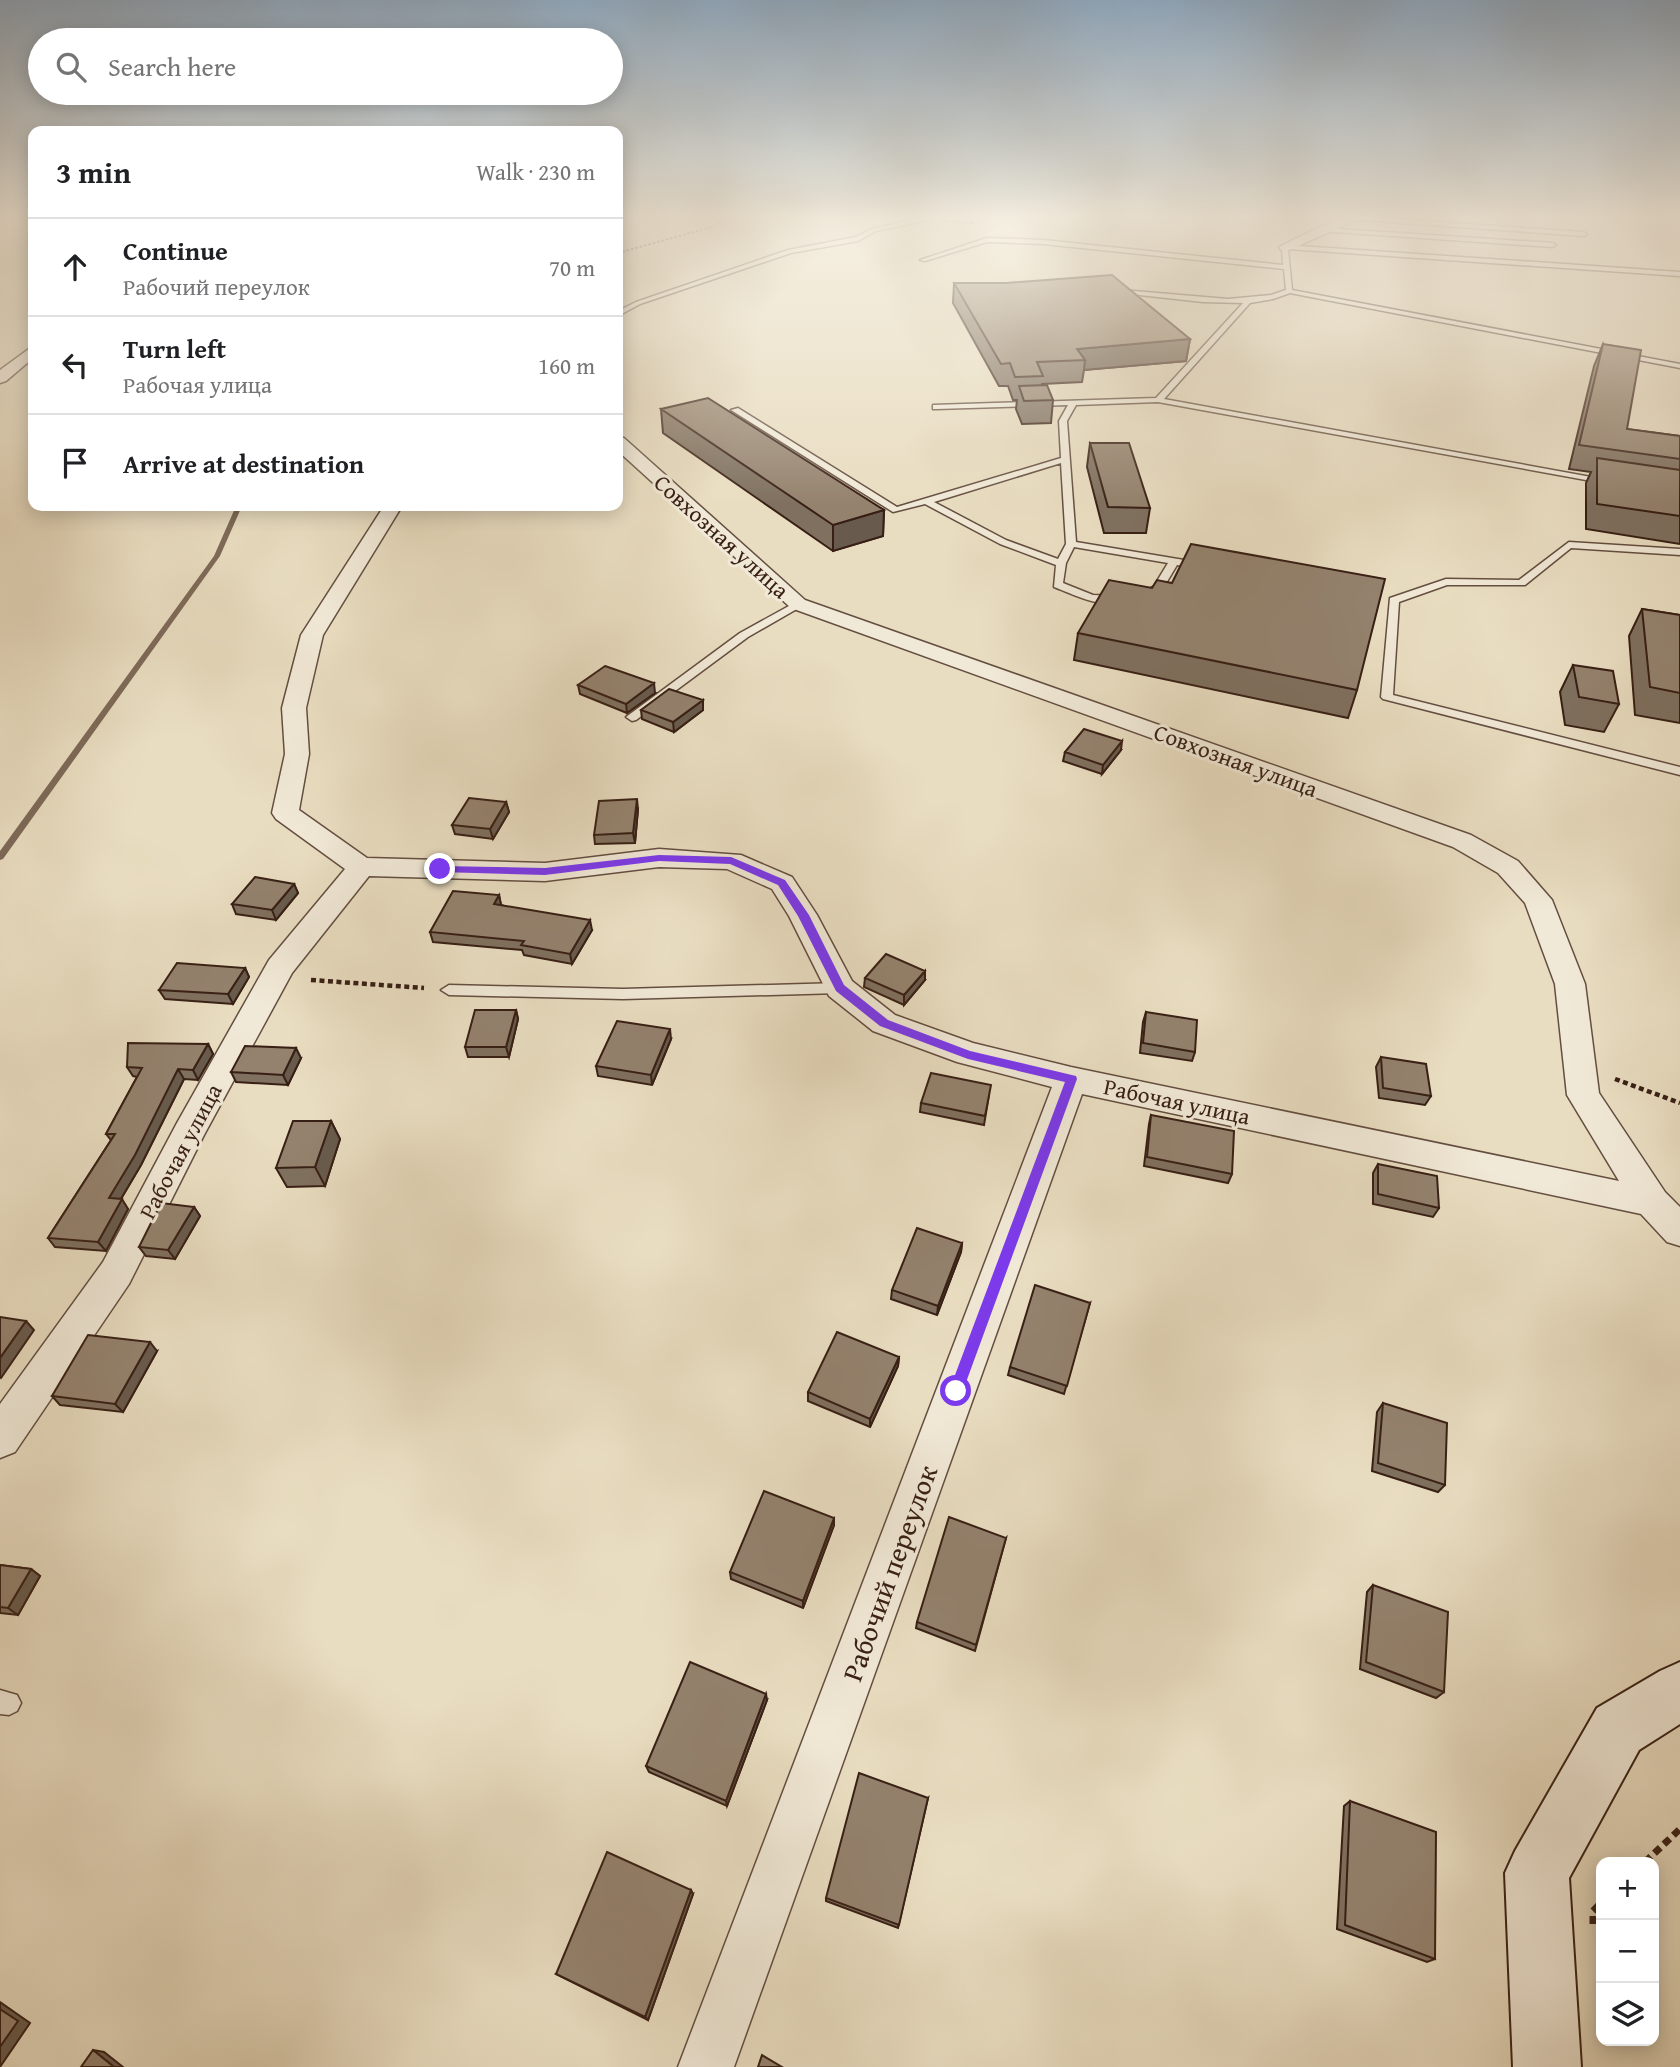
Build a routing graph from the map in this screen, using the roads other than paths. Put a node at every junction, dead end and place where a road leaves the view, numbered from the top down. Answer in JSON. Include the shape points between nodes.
{"nodes":[{"id":1,"x":1238,"y":311,"type":"edge"},
{"id":2,"x":1396,"y":311,"type":"edge"},
{"id":3,"x":28,"y":355,"type":"edge"},
{"id":4,"x":1680,"y":366,"type":"edge"},
{"id":5,"x":0,"y":378,"type":"edge"},
{"id":6,"x":1158,"y":400,"type":"junction"},
{"id":7,"x":1073,"y":403,"type":"junction"},
{"id":8,"x":936,"y":407,"type":"dead end"},
{"id":9,"x":735,"y":410,"type":"dead end"},
{"id":10,"x":623,"y":446,"type":"edge"},
{"id":11,"x":1066,"y":460,"type":"junction"},
{"id":12,"x":1615,"y":482,"type":"edge"},
{"id":13,"x":926,"y":501,"type":"junction"},
{"id":14,"x":390,"y":511,"type":"edge"},
{"id":15,"x":1071,"y":544,"type":"junction"},
{"id":16,"x":1680,"y":552,"type":"edge"},
{"id":17,"x":1174,"y":562,"type":"junction"},
{"id":18,"x":1061,"y":563,"type":"junction"},
{"id":19,"x":1215,"y":569,"type":"edge"},
{"id":20,"x":1380,"y":597,"type":"edge"},
{"id":21,"x":1394,"y":600,"type":"junction"},
{"id":22,"x":798,"y":604,"type":"junction"},
{"id":23,"x":632,"y":717,"type":"dead end"},
{"id":24,"x":1680,"y":771,"type":"edge"},
{"id":25,"x":361,"y":867,"type":"junction"},
{"id":26,"x":840,"y":988,"type":"junction"},
{"id":27,"x":449,"y":990,"type":"road end"},
{"id":28,"x":1072,"y":1079,"type":"junction"},
{"id":29,"x":1652,"y":1202,"type":"junction"},
{"id":30,"x":1680,"y":1231,"type":"edge"},
{"id":31,"x":0,"y":1438,"type":"edge"},
{"id":32,"x":1680,"y":1691,"type":"edge"},
{"id":33,"x":706,"y":2067,"type":"edge"},
{"id":34,"x":1547,"y":2067,"type":"edge"}],
"edges":[{"from":1,"to":6,"type":"lane"},
{"from":2,"to":4,"type":"lane"},
{"from":3,"to":5,"type":"street"},
{"from":6,"to":7,"type":"lane"},
{"from":6,"to":12,"type":"lane"},
{"from":7,"to":8,"type":"lane"},
{"from":7,"to":11,"type":"lane","via":[[1063,421]]},
{"from":9,"to":13,"type":"lane","via":[[896,510]]},
{"from":10,"to":22,"type":"street","name":"Совхозная улица"},
{"from":11,"to":13,"type":"lane"},
{"from":11,"to":15,"type":"lane"},
{"from":13,"to":18,"type":"lane","via":[[1003,542]]},
{"from":14,"to":25,"type":"street","via":[[312,635],[295,708],[297,754],[285,813]]},
{"from":15,"to":17,"type":"lane"},
{"from":15,"to":18,"type":"lane"},
{"from":16,"to":21,"type":"lane","via":[[1569,545],[1521,583],[1446,582]]},
{"from":17,"to":18,"type":"lane","via":[[1158,587],[1133,600],[1092,598],[1058,585]]},
{"from":17,"to":19,"type":"lane"},
{"from":20,"to":21,"type":"lane"},
{"from":21,"to":24,"type":"lane","via":[[1387,697]]},
{"from":22,"to":23,"type":"lane","via":[[744,635]]},
{"from":22,"to":29,"type":"street","name":"Совхозная улица","via":[[1462,841],[1508,867],[1538,900],[1570,984],[1583,1095]]},
{"from":25,"to":26,"type":"street","name":"Рабочая улица","via":[[545,872],[659,858],[731,860],[782,883]]},
{"from":25,"to":31,"type":"street","name":"Рабочая улица","via":[[275,977],[116,1273]]},
{"from":26,"to":27,"type":"lane","via":[[623,994]]},
{"from":26,"to":28,"type":"street","name":"Рабочая улица","via":[[884,1023],[968,1054]]},
{"from":28,"to":29,"type":"street","name":"Рабочая улица"},
{"from":28,"to":33,"type":"street","name":"Рабочий переулок"},
{"from":29,"to":30,"type":"street","name":"Совхозная улица"},
{"from":32,"to":34,"type":"street","via":[[1618,1729],[1537,1873]]}]}
